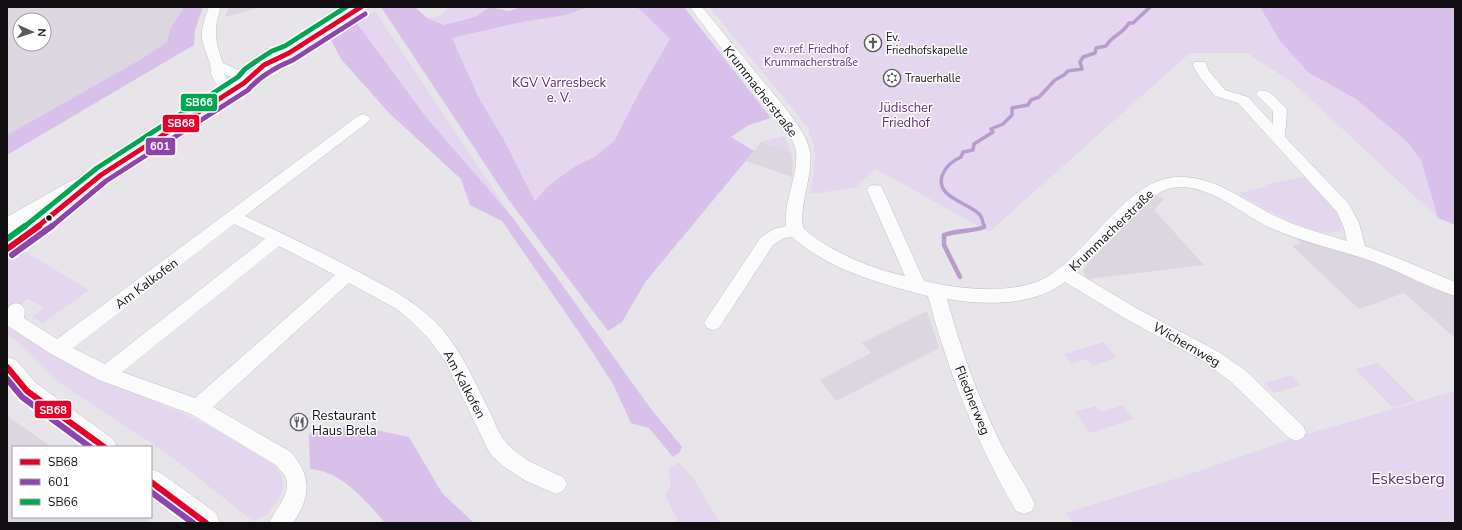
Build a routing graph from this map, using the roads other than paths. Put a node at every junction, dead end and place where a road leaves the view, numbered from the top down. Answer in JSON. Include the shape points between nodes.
{"nodes":[{"id":1,"x":215,"y":7,"type":"edge"},
{"id":2,"x":361,"y":7,"type":"edge"},
{"id":3,"x":696,"y":7,"type":"edge"},
{"id":4,"x":1200,"y":65,"type":"dead end"},
{"id":5,"x":241,"y":84,"type":"junction"},
{"id":6,"x":1263,"y":94,"type":"dead end"},
{"id":7,"x":363,"y":118,"type":"dead end"},
{"id":8,"x":1278,"y":138,"type":"junction"},
{"id":9,"x":101,"y":175,"type":"junction"},
{"id":10,"x":875,"y":190,"type":"dead end"},
{"id":11,"x":233,"y":217,"type":"junction"},
{"id":12,"x":7,"y":227,"type":"edge"},
{"id":13,"x":795,"y":230,"type":"junction"},
{"id":14,"x":277,"y":238,"type":"junction"},
{"id":15,"x":7,"y":249,"type":"edge"},
{"id":16,"x":1357,"y":250,"type":"junction"},
{"id":17,"x":348,"y":274,"type":"junction"},
{"id":18,"x":1065,"y":274,"type":"junction"},
{"id":19,"x":918,"y":287,"type":"junction"},
{"id":20,"x":1455,"y":289,"type":"edge"},
{"id":21,"x":936,"y":291,"type":"junction"},
{"id":22,"x":16,"y":310,"type":"dead end"},
{"id":23,"x":713,"y":323,"type":"dead end"},
{"id":24,"x":58,"y":349,"type":"junction"},
{"id":25,"x":7,"y":367,"type":"edge"},
{"id":26,"x":106,"y":374,"type":"junction"},
{"id":27,"x":17,"y":389,"type":"edge"},
{"id":28,"x":198,"y":408,"type":"junction"},
{"id":29,"x":1296,"y":432,"type":"dead end"},
{"id":30,"x":102,"y":446,"type":"edge"},
{"id":31,"x":152,"y":483,"type":"edge"},
{"id":32,"x":556,"y":484,"type":"dead end"},
{"id":33,"x":1024,"y":504,"type":"dead end"},
{"id":34,"x":206,"y":523,"type":"edge"},
{"id":35,"x":280,"y":523,"type":"edge"}],
"edges":[{"from":1,"to":5,"type":"street","via":[[208,40],[217,65],[217,73],[222,83]]},
{"from":2,"to":5,"type":"main road","via":[[289,54],[283,62],[257,80]]},
{"from":3,"to":13,"type":"street","name":"Krummacherstraße","via":[[790,124],[801,144],[804,157],[793,216]]},
{"from":4,"to":8,"type":"street","via":[[1220,93],[1243,100]]},
{"from":5,"to":9,"type":"main road"},
{"from":6,"to":8,"type":"street","via":[[1280,110]]},
{"from":7,"to":11,"type":"street","name":"Am Kalkofen"},
{"from":8,"to":16,"type":"street","via":[[1343,208],[1355,232]]},
{"from":9,"to":12,"type":"main road"},
{"from":9,"to":15,"type":"main road"},
{"from":10,"to":19,"type":"street"},
{"from":11,"to":14,"type":"street","name":"Am Kalkofen"},
{"from":11,"to":24,"type":"street","name":"Am Kalkofen"},
{"from":13,"to":19,"type":"street","name":"Krummacherstraße","via":[[815,247],[837,258]]},
{"from":13,"to":23,"type":"street","via":[[780,233],[767,241]]},
{"from":14,"to":17,"type":"street","name":"Am Kalkofen"},
{"from":14,"to":26,"type":"street"},
{"from":16,"to":18,"type":"street","name":"Krummacherstraße","via":[[1296,232],[1226,194],[1209,188],[1182,182],[1166,183],[1144,194]]},
{"from":16,"to":20,"type":"street","name":"Krummacherstraße"},
{"from":17,"to":28,"type":"street"},
{"from":17,"to":32,"type":"street","name":"Am Kalkofen","via":[[401,303],[435,334],[452,356],[497,447],[533,474]]},
{"from":18,"to":21,"type":"street","name":"Krummacherstraße","via":[[1048,284],[1009,296]]},
{"from":18,"to":29,"type":"street","name":"Wichernweg","via":[[1212,357],[1238,376]]},
{"from":19,"to":21,"type":"street","name":"Krummacherstraße"},
{"from":21,"to":33,"type":"street","name":"Fliednerweg","via":[[944,322],[967,385],[1002,466]]},
{"from":22,"to":24,"type":"street","via":[[14,321]]},
{"from":24,"to":26,"type":"street"},
{"from":25,"to":27,"type":"main road"},
{"from":26,"to":28,"type":"street"},
{"from":27,"to":30,"type":"main road"},
{"from":28,"to":35,"type":"street","via":[[284,460],[294,472],[297,483],[295,496]]},
{"from":31,"to":34,"type":"main road"}]}
